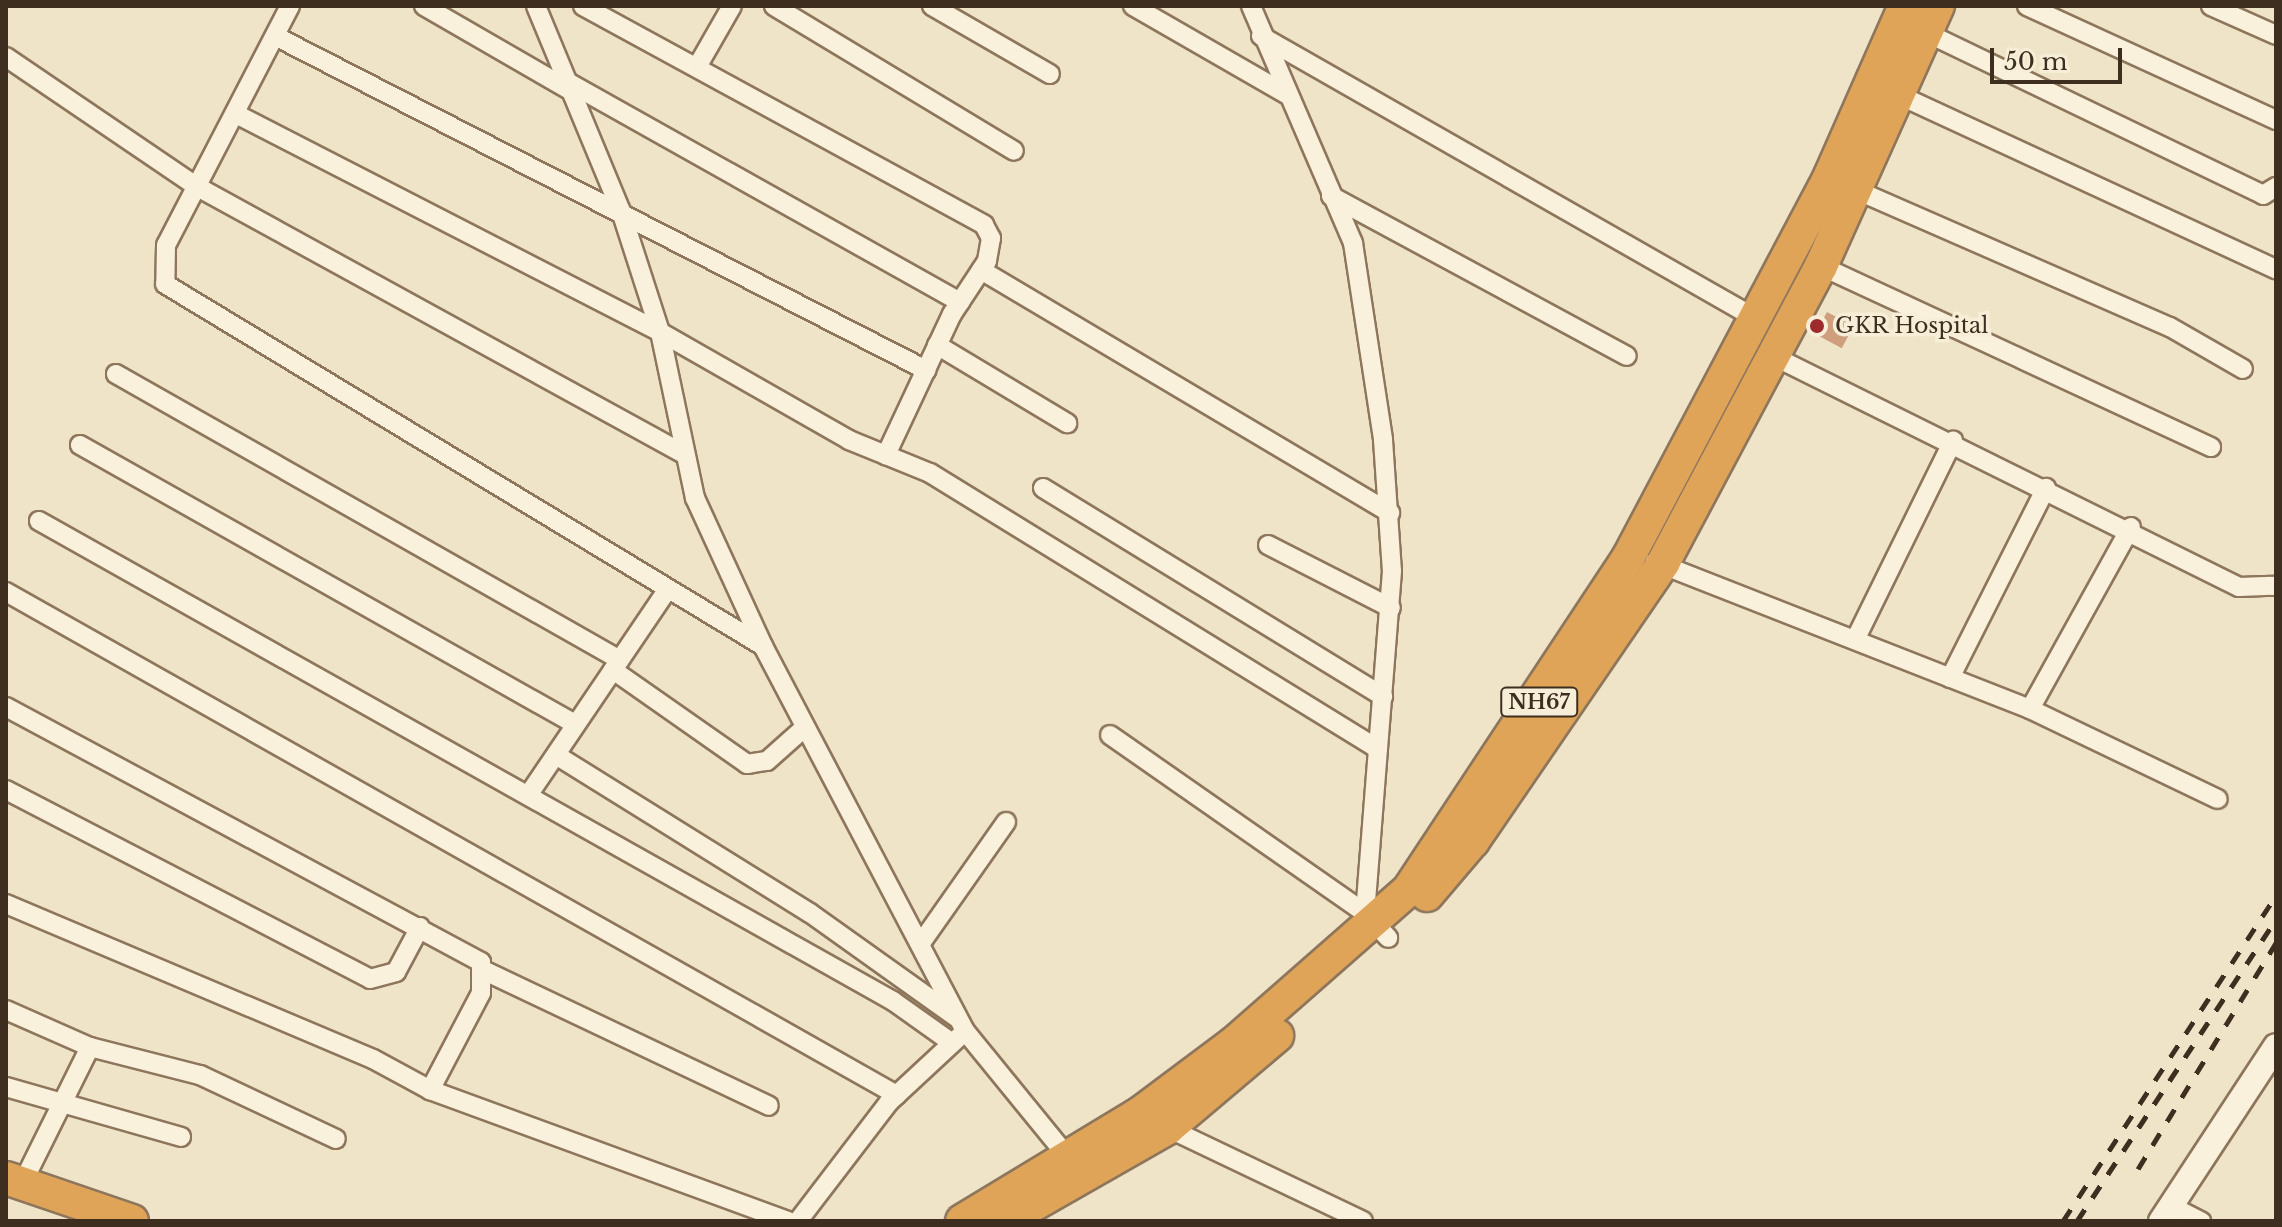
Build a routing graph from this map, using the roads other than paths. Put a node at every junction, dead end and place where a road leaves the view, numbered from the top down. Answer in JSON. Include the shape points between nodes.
{"nodes":[{"id":1,"x":290,"y":6,"type":"edge"},
{"id":2,"x":424,"y":6,"type":"edge"},
{"id":3,"x":536,"y":6,"type":"edge"},
{"id":4,"x":583,"y":6,"type":"edge"},
{"id":5,"x":732,"y":6,"type":"edge"},
{"id":6,"x":774,"y":6,"type":"edge"},
{"id":7,"x":932,"y":6,"type":"edge"},
{"id":8,"x":1133,"y":6,"type":"edge"},
{"id":9,"x":1251,"y":6,"type":"edge"},
{"id":10,"x":1905,"y":6,"type":"edge"},
{"id":11,"x":2027,"y":6,"type":"edge"},
{"id":12,"x":2211,"y":6,"type":"edge"},
{"id":13,"x":1933,"y":19,"type":"edge"},
{"id":14,"x":2276,"y":35,"type":"edge"},
{"id":15,"x":275,"y":36,"type":"junction"},
{"id":16,"x":1261,"y":36,"type":"junction"},
{"id":17,"x":6,"y":57,"type":"edge"},
{"id":18,"x":697,"y":67,"type":"junction"},
{"id":19,"x":1050,"y":74,"type":"dead end"},
{"id":20,"x":568,"y":86,"type":"junction"},
{"id":21,"x":1286,"y":94,"type":"junction"},
{"id":22,"x":1901,"y":96,"type":"junction"},
{"id":23,"x":236,"y":114,"type":"junction"},
{"id":24,"x":2276,"y":120,"type":"edge"},
{"id":25,"x":1014,"y":151,"type":"dead end"},
{"id":26,"x":1842,"y":184,"type":"junction"},
{"id":27,"x":194,"y":185,"type":"junction"},
{"id":28,"x":2276,"y":187,"type":"edge"},
{"id":29,"x":1331,"y":196,"type":"junction"},
{"id":30,"x":621,"y":211,"type":"junction"},
{"id":31,"x":1821,"y":266,"type":"junction"},
{"id":32,"x":2276,"y":269,"type":"edge"},
{"id":33,"x":981,"y":270,"type":"junction"},
{"id":34,"x":960,"y":302,"type":"junction"},
{"id":35,"x":1755,"y":318,"type":"junction"},
{"id":36,"x":660,"y":332,"type":"junction"},
{"id":37,"x":937,"y":345,"type":"junction"},
{"id":38,"x":1627,"y":356,"type":"dead end"},
{"id":39,"x":1775,"y":357,"type":"junction"},
{"id":40,"x":2243,"y":369,"type":"dead end"},
{"id":41,"x":926,"y":370,"type":"junction"},
{"id":42,"x":116,"y":374,"type":"dead end"},
{"id":43,"x":1067,"y":423,"type":"dead end"},
{"id":44,"x":1953,"y":441,"type":"junction"},
{"id":45,"x":80,"y":445,"type":"dead end"},
{"id":46,"x":2211,"y":447,"type":"dead end"},
{"id":47,"x":682,"y":453,"type":"junction"},
{"id":48,"x":886,"y":455,"type":"junction"},
{"id":49,"x":1043,"y":488,"type":"dead end"},
{"id":50,"x":2046,"y":488,"type":"junction"},
{"id":51,"x":1390,"y":513,"type":"junction"},
{"id":52,"x":39,"y":521,"type":"dead end"},
{"id":53,"x":2131,"y":527,"type":"junction"},
{"id":54,"x":1268,"y":545,"type":"dead end"},
{"id":55,"x":1628,"y":558,"type":"junction"},
{"id":56,"x":1663,"y":563,"type":"junction"},
{"id":57,"x":2276,"y":586,"type":"edge"},
{"id":58,"x":6,"y":592,"type":"edge"},
{"id":59,"x":666,"y":592,"type":"junction"},
{"id":60,"x":1391,"y":608,"type":"junction"},
{"id":61,"x":1856,"y":638,"type":"junction"},
{"id":62,"x":763,"y":646,"type":"junction"},
{"id":63,"x":616,"y":665,"type":"junction"},
{"id":64,"x":1950,"y":678,"type":"junction"},
{"id":65,"x":1383,"y":696,"type":"junction"},
{"id":66,"x":6,"y":707,"type":"edge"},
{"id":67,"x":2030,"y":709,"type":"junction"},
{"id":68,"x":575,"y":724,"type":"junction"},
{"id":69,"x":804,"y":728,"type":"junction"},
{"id":70,"x":1110,"y":735,"type":"dead end"},
{"id":71,"x":1378,"y":749,"type":"junction"},
{"id":72,"x":556,"y":755,"type":"junction"},
{"id":73,"x":6,"y":790,"type":"edge"},
{"id":74,"x":529,"y":794,"type":"junction"},
{"id":75,"x":2218,"y":799,"type":"dead end"},
{"id":76,"x":1006,"y":822,"type":"dead end"},
{"id":77,"x":6,"y":904,"type":"edge"},
{"id":78,"x":1375,"y":925,"type":"junction"},
{"id":79,"x":420,"y":927,"type":"junction"},
{"id":80,"x":921,"y":943,"type":"junction"},
{"id":81,"x":485,"y":971,"type":"junction"},
{"id":82,"x":6,"y":1010,"type":"edge"},
{"id":83,"x":959,"y":1031,"type":"junction"},
{"id":84,"x":2276,"y":1046,"type":"edge"},
{"id":85,"x":90,"y":1047,"type":"junction"},
{"id":86,"x":6,"y":1087,"type":"edge"},
{"id":87,"x":430,"y":1090,"type":"junction"},
{"id":88,"x":897,"y":1095,"type":"junction"},
{"id":89,"x":60,"y":1104,"type":"junction"},
{"id":90,"x":769,"y":1106,"type":"dead end"},
{"id":91,"x":1168,"y":1128,"type":"junction"},
{"id":92,"x":181,"y":1137,"type":"dead end"},
{"id":93,"x":336,"y":1139,"type":"dead end"},
{"id":94,"x":1074,"y":1165,"type":"junction"},
{"id":95,"x":14,"y":1181,"type":"edge"},
{"id":96,"x":2166,"y":1214,"type":"edge"},
{"id":97,"x":1014,"y":1219,"type":"edge"},
{"id":98,"x":124,"y":1220,"type":"edge"},
{"id":99,"x":788,"y":1221,"type":"edge"},
{"id":100,"x":798,"y":1221,"type":"edge"},
{"id":101,"x":962,"y":1221,"type":"edge"},
{"id":102,"x":1363,"y":1221,"type":"edge"},
{"id":103,"x":2201,"y":1221,"type":"edge"}],
"edges":[{"from":1,"to":15,"type":"street"},
{"from":2,"to":20,"type":"street"},
{"from":3,"to":20,"type":"street"},
{"from":4,"to":18,"type":"street"},
{"from":5,"to":18,"type":"street"},
{"from":6,"to":25,"type":"street"},
{"from":7,"to":19,"type":"street"},
{"from":8,"to":21,"type":"street"},
{"from":9,"to":16,"type":"street"},
{"from":10,"to":26,"type":"highway","number":"NH67"},
{"from":11,"to":24,"type":"street"},
{"from":12,"to":14,"type":"street"},
{"from":13,"to":22,"type":"highway","number":"NH67"},
{"from":13,"to":28,"type":"street","via":[[2263,195]]},
{"from":15,"to":23,"type":"street"},
{"from":15,"to":30,"type":"street"},
{"from":16,"to":21,"type":"street"},
{"from":16,"to":35,"type":"street"},
{"from":17,"to":27,"type":"street"},
{"from":18,"to":33,"type":"street","via":[[973,216],[991,238]]},
{"from":20,"to":30,"type":"street"},
{"from":20,"to":34,"type":"street"},
{"from":21,"to":29,"type":"street"},
{"from":22,"to":26,"type":"highway","number":"NH67"},
{"from":22,"to":32,"type":"street"},
{"from":23,"to":27,"type":"street"},
{"from":23,"to":36,"type":"street"},
{"from":26,"to":31,"type":"highway","number":"NH67"},
{"from":26,"to":35,"type":"highway","number":"NH67"},
{"from":26,"to":40,"type":"street","via":[[2170,327]]},
{"from":27,"to":47,"type":"street"},
{"from":27,"to":59,"type":"street","via":[[160,261],[176,295]]},
{"from":29,"to":38,"type":"street"},
{"from":29,"to":51,"type":"street","via":[[1355,254]]},
{"from":30,"to":36,"type":"street"},
{"from":30,"to":41,"type":"street"},
{"from":31,"to":39,"type":"highway","number":"NH67"},
{"from":31,"to":46,"type":"street"},
{"from":33,"to":34,"type":"street"},
{"from":33,"to":51,"type":"street"},
{"from":34,"to":37,"type":"street"},
{"from":35,"to":55,"type":"highway","number":"NH67"},
{"from":36,"to":47,"type":"street"},
{"from":36,"to":48,"type":"street"},
{"from":37,"to":41,"type":"street"},
{"from":37,"to":43,"type":"street"},
{"from":39,"to":44,"type":"street"},
{"from":39,"to":56,"type":"highway","number":"NH67"},
{"from":41,"to":48,"type":"street"},
{"from":42,"to":63,"type":"street"},
{"from":44,"to":50,"type":"street"},
{"from":44,"to":61,"type":"street"},
{"from":45,"to":68,"type":"street"},
{"from":47,"to":62,"type":"street"},
{"from":48,"to":71,"type":"street","via":[[930,473]]},
{"from":49,"to":65,"type":"street"},
{"from":50,"to":53,"type":"street"},
{"from":50,"to":64,"type":"street"},
{"from":51,"to":60,"type":"street"},
{"from":52,"to":74,"type":"street"},
{"from":53,"to":57,"type":"street","via":[[2239,587]]},
{"from":53,"to":67,"type":"street"},
{"from":54,"to":60,"type":"street"},
{"from":55,"to":56,"type":"street"},
{"from":55,"to":78,"type":"highway","number":"NH67","via":[[1409,889]]},
{"from":56,"to":61,"type":"street"},
{"from":56,"to":78,"type":"highway","number":"NH67","via":[[1473,841]]},
{"from":58,"to":88,"type":"street"},
{"from":59,"to":62,"type":"street"},
{"from":59,"to":63,"type":"street"},
{"from":60,"to":65,"type":"street"},
{"from":61,"to":64,"type":"street"},
{"from":62,"to":69,"type":"street"},
{"from":63,"to":68,"type":"street"},
{"from":63,"to":69,"type":"street","via":[[747,764],[767,761]]},
{"from":64,"to":67,"type":"street"},
{"from":65,"to":71,"type":"street"},
{"from":66,"to":79,"type":"street"},
{"from":67,"to":75,"type":"street"},
{"from":68,"to":72,"type":"street"},
{"from":69,"to":80,"type":"street"},
{"from":70,"to":78,"type":"street"},
{"from":71,"to":78,"type":"street"},
{"from":72,"to":74,"type":"street"},
{"from":72,"to":83,"type":"street","via":[[784,896]]},
{"from":73,"to":79,"type":"street","via":[[370,979],[396,972]]},
{"from":74,"to":83,"type":"street","via":[[893,1001]]},
{"from":76,"to":80,"type":"street"},
{"from":77,"to":87,"type":"street","via":[[346,1046]]},
{"from":78,"to":91,"type":"highway","number":"NH67"},
{"from":78,"to":94,"type":"highway","number":"NH67","via":[[1234,1043]]},
{"from":79,"to":81,"type":"street","via":[[472,955]]},
{"from":80,"to":83,"type":"street"},
{"from":81,"to":87,"type":"street"},
{"from":81,"to":90,"type":"street"},
{"from":82,"to":85,"type":"street"},
{"from":83,"to":88,"type":"street"},
{"from":83,"to":94,"type":"street"},
{"from":84,"to":96,"type":"street"},
{"from":85,"to":89,"type":"street"},
{"from":85,"to":93,"type":"street","via":[[200,1075]]},
{"from":86,"to":89,"type":"street"},
{"from":87,"to":99,"type":"street"},
{"from":88,"to":100,"type":"street"},
{"from":89,"to":92,"type":"street"},
{"from":89,"to":95,"type":"street"},
{"from":91,"to":94,"type":"highway","number":"NH67"},
{"from":91,"to":102,"type":"street"},
{"from":94,"to":97,"type":"highway","number":"NH67"},
{"from":94,"to":101,"type":"highway","number":"NH67"},
{"from":95,"to":98,"type":"highway"},
{"from":96,"to":103,"type":"street"}]}
